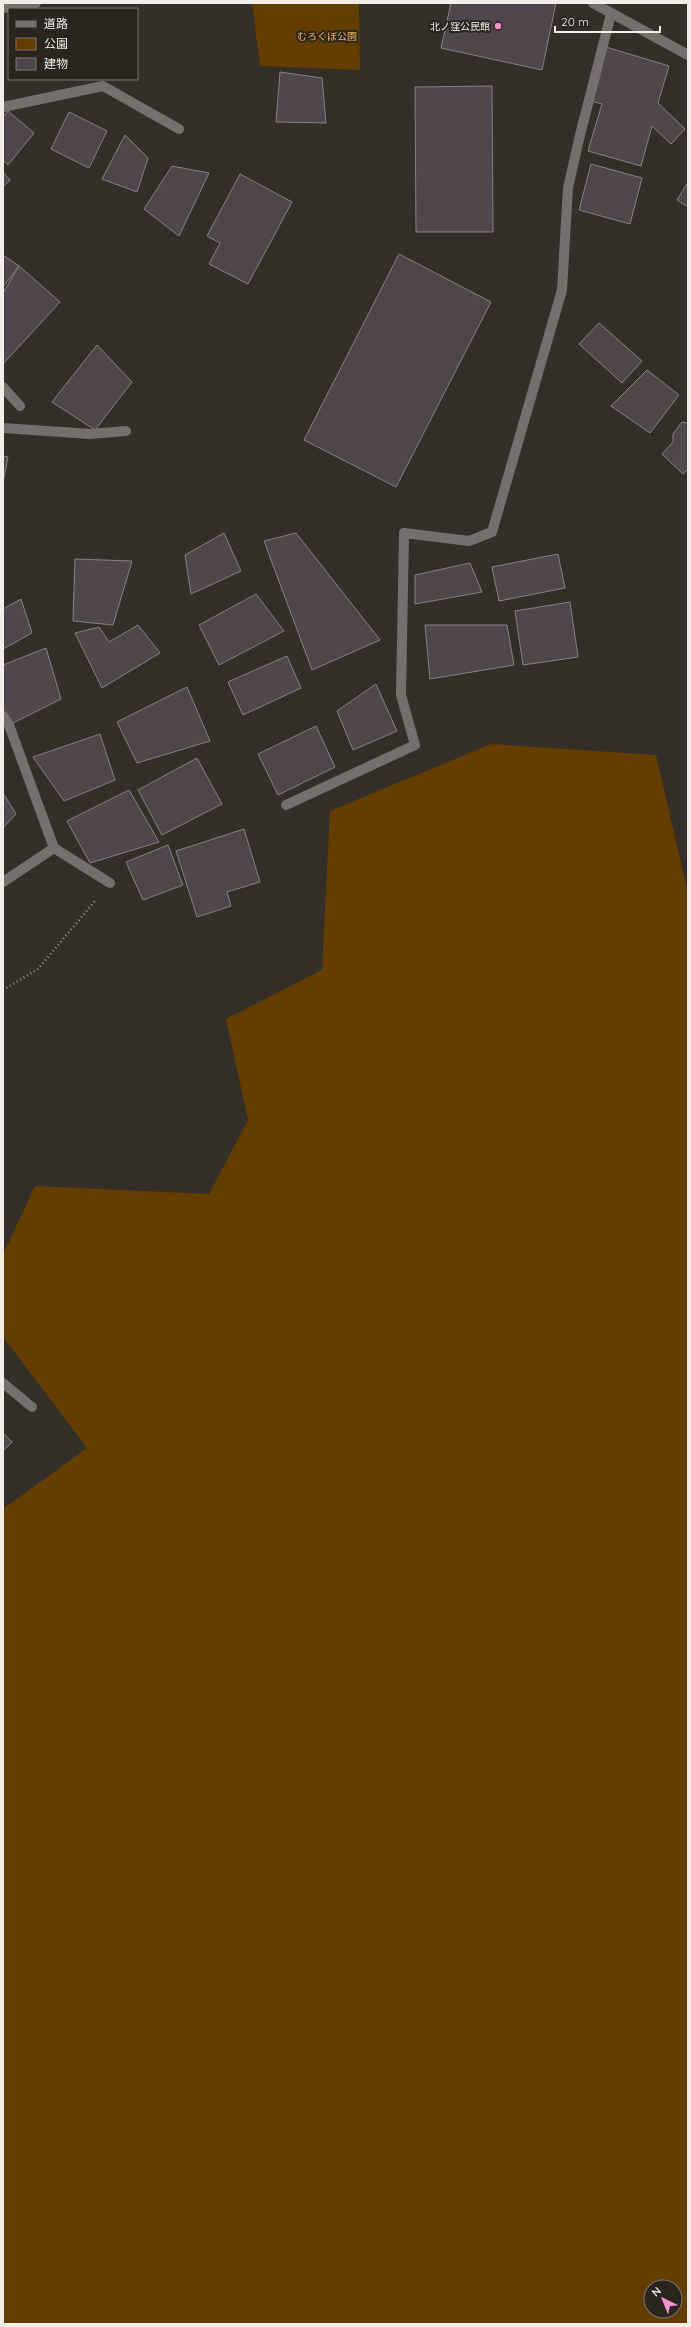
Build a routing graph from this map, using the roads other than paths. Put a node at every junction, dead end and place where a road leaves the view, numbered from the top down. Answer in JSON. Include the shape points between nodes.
{"nodes":[{"id":1,"x":30,"y":3,"type":"edge"},
{"id":2,"x":593,"y":3,"type":"edge"},
{"id":3,"x":3,"y":8,"type":"edge"},
{"id":4,"x":611,"y":14,"type":"junction"},
{"id":5,"x":688,"y":55,"type":"edge"},
{"id":6,"x":3,"y":107,"type":"edge"},
{"id":7,"x":179,"y":129,"type":"dead end"},
{"id":8,"x":3,"y":387,"type":"edge"},
{"id":9,"x":20,"y":406,"type":"dead end"},
{"id":10,"x":3,"y":428,"type":"edge"},
{"id":11,"x":126,"y":431,"type":"dead end"},
{"id":12,"x":3,"y":716,"type":"edge"},
{"id":13,"x":286,"y":805,"type":"dead end"},
{"id":14,"x":54,"y":848,"type":"junction"},
{"id":15,"x":3,"y":882,"type":"edge"},
{"id":16,"x":110,"y":883,"type":"road end"},
{"id":17,"x":3,"y":1383,"type":"edge"},
{"id":18,"x":32,"y":1407,"type":"dead end"}],
"edges":[{"from":1,"to":3,"type":"street"},
{"from":2,"to":4,"type":"street"},
{"from":4,"to":5,"type":"street"},
{"from":4,"to":13,"type":"street","via":[[568,188],[562,290],[492,532],[469,541],[404,533],[401,695],[415,745]]},
{"from":6,"to":7,"type":"street","via":[[103,86]]},
{"from":8,"to":9,"type":"street"},
{"from":10,"to":11,"type":"street","via":[[90,434]]},
{"from":12,"to":14,"type":"street","via":[[9,725]]},
{"from":14,"to":15,"type":"street"},
{"from":14,"to":16,"type":"street"},
{"from":17,"to":18,"type":"street"}]}
